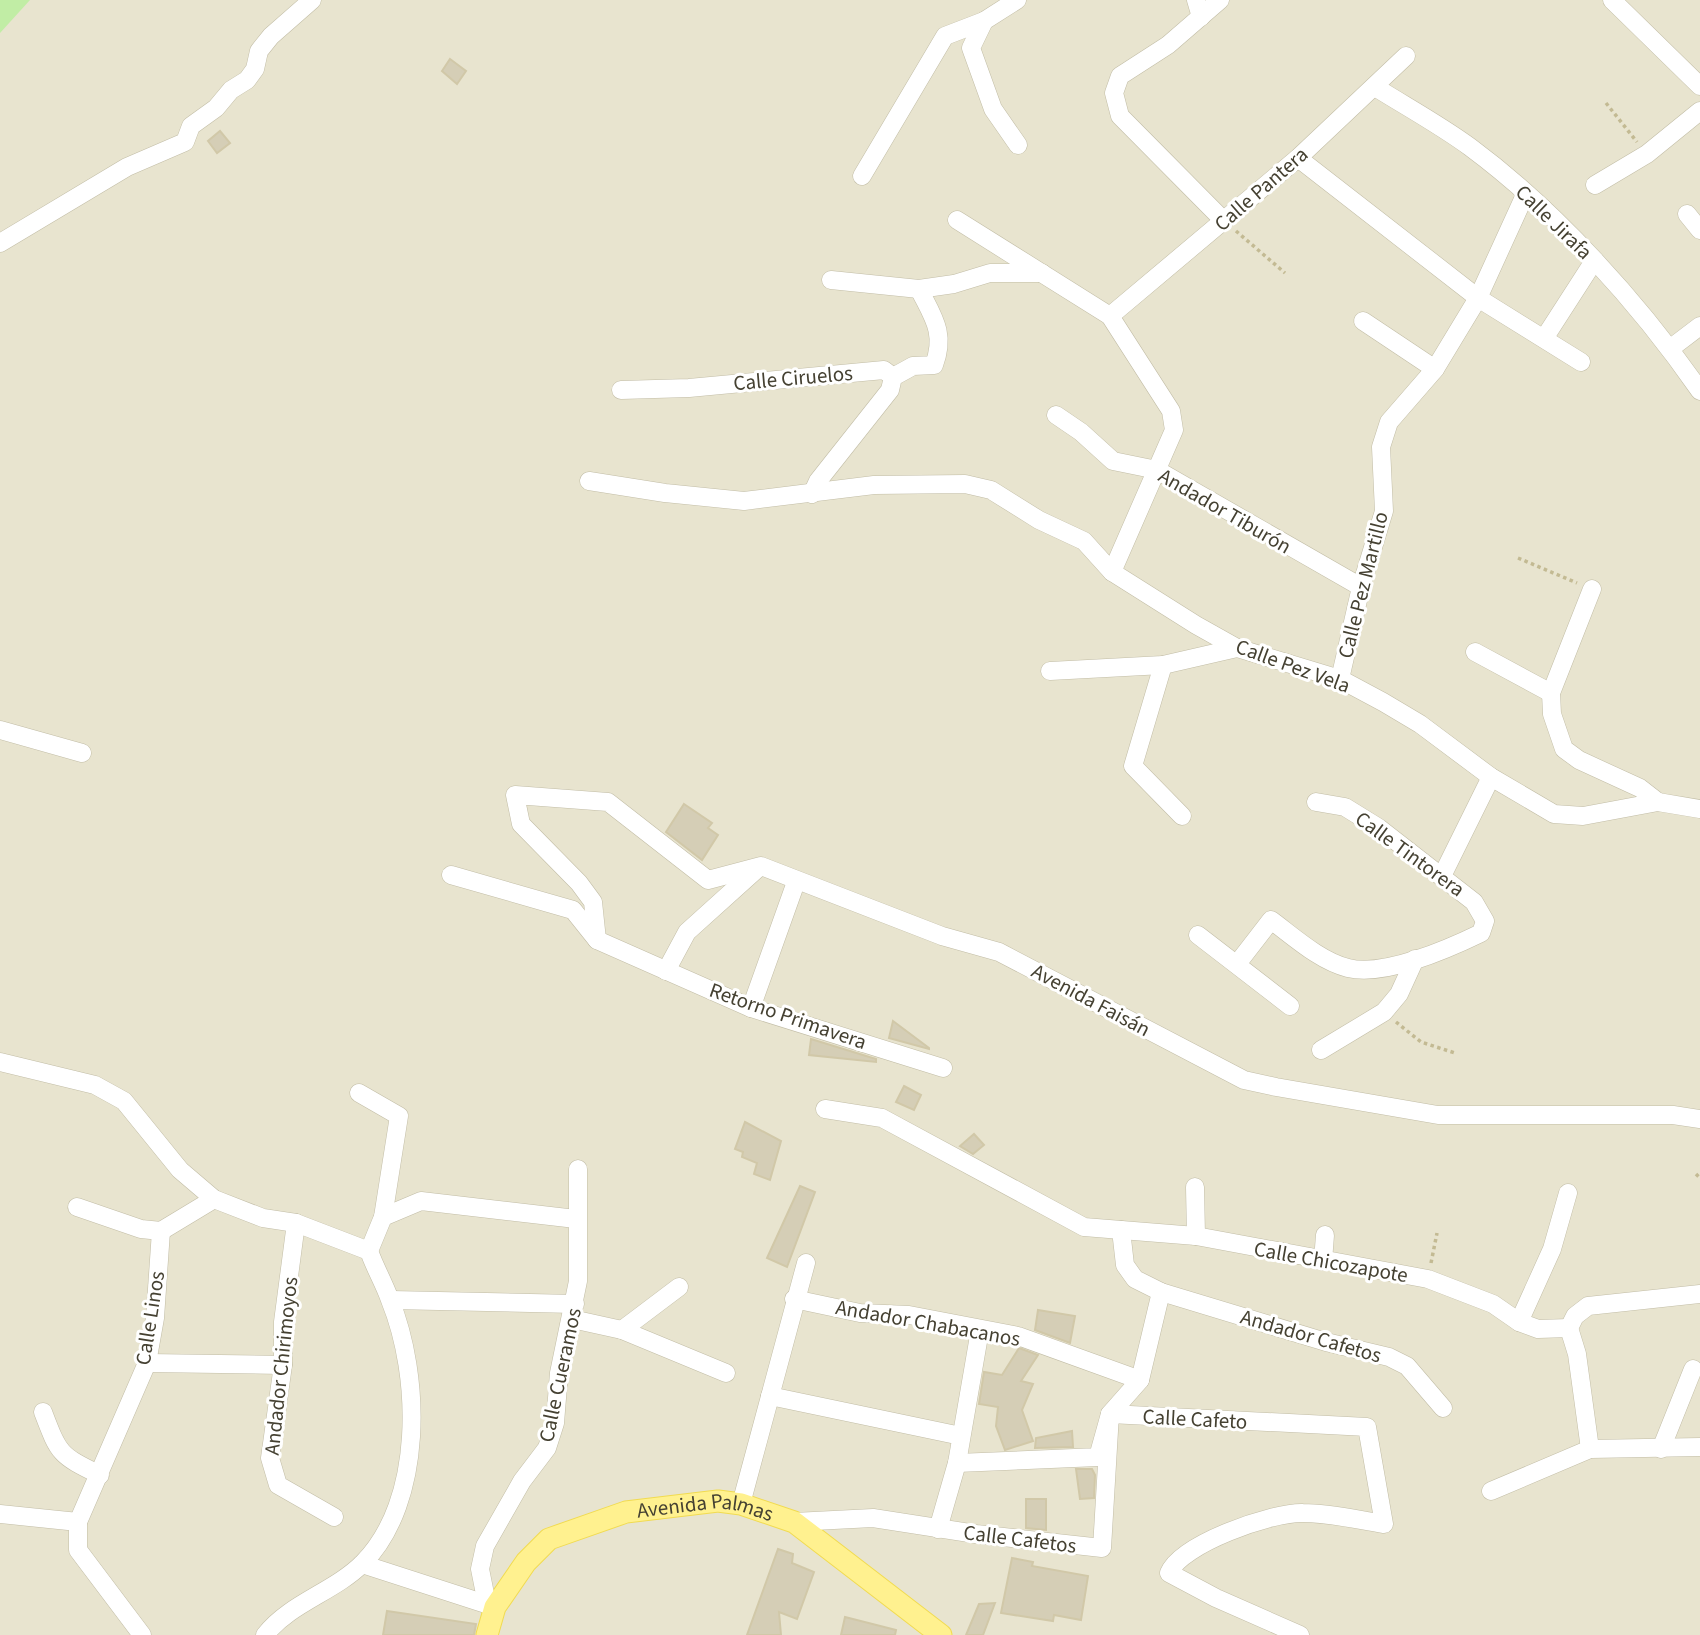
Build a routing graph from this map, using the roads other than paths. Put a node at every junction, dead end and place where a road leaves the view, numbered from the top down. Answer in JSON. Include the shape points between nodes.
{"nodes":[{"id":1,"x":312,"y":0,"type":"edge"},
{"id":2,"x":1017,"y":0,"type":"edge"},
{"id":3,"x":1220,"y":0,"type":"edge"},
{"id":4,"x":1612,"y":0,"type":"edge"},
{"id":5,"x":1198,"y":9,"type":"edge"},
{"id":6,"x":984,"y":21,"type":"junction"},
{"id":7,"x":1406,"y":56,"type":"dead end"},
{"id":8,"x":1700,"y":86,"type":"edge"},
{"id":9,"x":1375,"y":87,"type":"junction"},
{"id":10,"x":1700,"y":111,"type":"edge"},
{"id":11,"x":1018,"y":145,"type":"dead end"},
{"id":12,"x":1298,"y":158,"type":"junction"},
{"id":13,"x":862,"y":176,"type":"dead end"},
{"id":14,"x":1595,"y":185,"type":"dead end"},
{"id":15,"x":1525,"y":195,"type":"junction"},
{"id":16,"x":1687,"y":214,"type":"dead end"},
{"id":17,"x":957,"y":219,"type":"dead end"},
{"id":18,"x":1224,"y":221,"type":"junction"},
{"id":19,"x":1700,"y":230,"type":"edge"},
{"id":20,"x":0,"y":243,"type":"edge"},
{"id":21,"x":1594,"y":261,"type":"junction"},
{"id":22,"x":1042,"y":273,"type":"junction"},
{"id":23,"x":831,"y":280,"type":"dead end"},
{"id":24,"x":919,"y":289,"type":"junction"},
{"id":25,"x":1478,"y":298,"type":"junction"},
{"id":26,"x":1110,"y":316,"type":"junction"},
{"id":27,"x":1363,"y":321,"type":"dead end"},
{"id":28,"x":1700,"y":326,"type":"edge"},
{"id":29,"x":1545,"y":337,"type":"junction"},
{"id":30,"x":1671,"y":348,"type":"junction"},
{"id":31,"x":1581,"y":362,"type":"dead end"},
{"id":32,"x":1435,"y":369,"type":"junction"},
{"id":33,"x":893,"y":377,"type":"junction"},
{"id":34,"x":621,"y":390,"type":"dead end"},
{"id":35,"x":1700,"y":391,"type":"edge"},
{"id":36,"x":1056,"y":415,"type":"dead end"},
{"id":37,"x":1157,"y":470,"type":"junction"},
{"id":38,"x":589,"y":481,"type":"dead end"},
{"id":39,"x":812,"y":494,"type":"junction"},
{"id":40,"x":1112,"y":572,"type":"junction"},
{"id":41,"x":1361,"y":587,"type":"junction"},
{"id":42,"x":1592,"y":589,"type":"road end"},
{"id":43,"x":1237,"y":648,"type":"junction"},
{"id":44,"x":1475,"y":652,"type":"dead end"},
{"id":45,"x":1163,"y":665,"type":"junction"},
{"id":46,"x":1050,"y":671,"type":"dead end"},
{"id":47,"x":1340,"y":679,"type":"junction"},
{"id":48,"x":1550,"y":693,"type":"junction"},
{"id":49,"x":0,"y":730,"type":"edge"},
{"id":50,"x":82,"y":753,"type":"dead end"},
{"id":51,"x":1492,"y":778,"type":"junction"},
{"id":52,"x":1316,"y":802,"type":"dead end"},
{"id":53,"x":1658,"y":802,"type":"junction"},
{"id":54,"x":1700,"y":809,"type":"edge"},
{"id":55,"x":1182,"y":817,"type":"dead end"},
{"id":56,"x":761,"y":866,"type":"junction"},
{"id":57,"x":451,"y":874,"type":"dead end"},
{"id":58,"x":1443,"y":874,"type":"junction"},
{"id":59,"x":796,"y":882,"type":"junction"},
{"id":60,"x":1198,"y":935,"type":"dead end"},
{"id":61,"x":597,"y":940,"type":"junction"},
{"id":62,"x":1415,"y":959,"type":"junction"},
{"id":63,"x":1237,"y":964,"type":"junction"},
{"id":64,"x":666,"y":971,"type":"junction"},
{"id":65,"x":1290,"y":1006,"type":"dead end"},
{"id":66,"x":751,"y":1008,"type":"junction"},
{"id":67,"x":1321,"y":1050,"type":"dead end"},
{"id":68,"x":1,"y":1067,"type":"edge"},
{"id":69,"x":943,"y":1068,"type":"dead end"},
{"id":70,"x":359,"y":1093,"type":"dead end"},
{"id":71,"x":825,"y":1109,"type":"dead end"},
{"id":72,"x":1700,"y":1119,"type":"edge"},
{"id":73,"x":578,"y":1169,"type":"dead end"},
{"id":74,"x":1195,"y":1187,"type":"dead end"},
{"id":75,"x":1568,"y":1193,"type":"dead end"},
{"id":76,"x":214,"y":1199,"type":"junction"},
{"id":77,"x":77,"y":1207,"type":"dead end"},
{"id":78,"x":383,"y":1217,"type":"junction"},
{"id":79,"x":576,"y":1219,"type":"junction"},
{"id":80,"x":296,"y":1223,"type":"junction"},
{"id":81,"x":1121,"y":1230,"type":"junction"},
{"id":82,"x":161,"y":1231,"type":"junction"},
{"id":83,"x":1325,"y":1235,"type":"dead end"},
{"id":84,"x":1196,"y":1237,"type":"junction"},
{"id":85,"x":369,"y":1251,"type":"junction"},
{"id":86,"x":1323,"y":1261,"type":"junction"},
{"id":87,"x":806,"y":1263,"type":"dead end"},
{"id":88,"x":679,"y":1287,"type":"dead end"},
{"id":89,"x":1161,"y":1292,"type":"junction"},
{"id":90,"x":1700,"y":1294,"type":"edge"},
{"id":91,"x":794,"y":1299,"type":"junction"},
{"id":92,"x":390,"y":1300,"type":"junction"},
{"id":93,"x":573,"y":1311,"type":"junction"},
{"id":94,"x":1519,"y":1322,"type":"junction"},
{"id":95,"x":1569,"y":1328,"type":"junction"},
{"id":96,"x":981,"y":1330,"type":"junction"},
{"id":97,"x":622,"y":1331,"type":"junction"},
{"id":98,"x":147,"y":1363,"type":"junction"},
{"id":99,"x":284,"y":1365,"type":"junction"},
{"id":100,"x":1693,"y":1369,"type":"dead end"},
{"id":101,"x":726,"y":1373,"type":"dead end"},
{"id":102,"x":1140,"y":1380,"type":"junction"},
{"id":103,"x":770,"y":1396,"type":"junction"},
{"id":104,"x":1443,"y":1408,"type":"dead end"},
{"id":105,"x":43,"y":1412,"type":"dead end"},
{"id":106,"x":1110,"y":1414,"type":"junction"},
{"id":107,"x":961,"y":1436,"type":"junction"},
{"id":108,"x":1700,"y":1447,"type":"edge"},
{"id":109,"x":1590,"y":1449,"type":"junction"},
{"id":110,"x":1661,"y":1449,"type":"junction"},
{"id":111,"x":957,"y":1463,"type":"junction"},
{"id":112,"x":100,"y":1475,"type":"junction"},
{"id":113,"x":1491,"y":1491,"type":"dead end"},
{"id":114,"x":741,"y":1504,"type":"junction"},
{"id":115,"x":0,"y":1514,"type":"edge"},
{"id":116,"x":334,"y":1517,"type":"dead end"},
{"id":117,"x":78,"y":1522,"type":"junction"},
{"id":118,"x":794,"y":1522,"type":"junction"},
{"id":119,"x":939,"y":1529,"type":"junction"},
{"id":120,"x":362,"y":1564,"type":"junction"},
{"id":121,"x":491,"y":1606,"type":"junction"},
{"id":122,"x":140,"y":1634,"type":"edge"},
{"id":123,"x":265,"y":1635,"type":"edge"},
{"id":124,"x":487,"y":1635,"type":"edge"},
{"id":125,"x":941,"y":1635,"type":"edge"},
{"id":126,"x":1300,"y":1635,"type":"edge"}],
"edges":[{"from":1,"to":20,"type":"street","via":[[271,36],[247,80],[191,126],[185,142],[127,167]]},
{"from":2,"to":6,"type":"street"},
{"from":3,"to":5,"type":"street"},
{"from":4,"to":8,"type":"street"},
{"from":5,"to":18,"type":"street","via":[[1167,45],[1120,76],[1114,93],[1120,116]]},
{"from":6,"to":11,"type":"street","via":[[971,48],[993,109]]},
{"from":6,"to":13,"type":"street","via":[[945,36]]},
{"from":7,"to":9,"type":"street","name":"Calle Pantera"},
{"from":9,"to":12,"type":"street","name":"Calle Pantera"},
{"from":9,"to":15,"type":"street","name":"Calle Jirafa","via":[[1468,146]]},
{"from":10,"to":14,"type":"street","via":[[1647,154]]},
{"from":12,"to":18,"type":"street","name":"Calle Pantera"},
{"from":12,"to":25,"type":"street"},
{"from":15,"to":21,"type":"street","name":"Calle Jirafa","via":[[1558,221]]},
{"from":15,"to":25,"type":"street","name":"Calle Pez Martillo"},
{"from":16,"to":19,"type":"street"},
{"from":17,"to":22,"type":"street"},
{"from":18,"to":26,"type":"street","name":"Calle Pantera"},
{"from":21,"to":29,"type":"street"},
{"from":21,"to":30,"type":"street","name":"Calle Jirafa"},
{"from":22,"to":24,"type":"street","via":[[990,273]]},
{"from":22,"to":26,"type":"street"},
{"from":23,"to":24,"type":"street"},
{"from":24,"to":33,"type":"street","via":[[938,329],[941,347],[934,365],[913,366]]},
{"from":25,"to":29,"type":"street"},
{"from":25,"to":32,"type":"street","name":"Calle Pez Martillo"},
{"from":26,"to":37,"type":"street","via":[[1171,411],[1174,430]]},
{"from":27,"to":32,"type":"street"},
{"from":28,"to":30,"type":"street"},
{"from":29,"to":31,"type":"street"},
{"from":30,"to":35,"type":"street","name":"Calle Jirafa"},
{"from":32,"to":41,"type":"street","name":"Calle Pez Martillo","via":[[1389,422],[1381,447],[1384,511]]},
{"from":33,"to":34,"type":"street","name":"Calle Ciruelos","via":[[884,370]]},
{"from":33,"to":39,"type":"street","via":[[890,390]]},
{"from":36,"to":37,"type":"street","name":"Andador Tiburón","via":[[1113,461]]},
{"from":37,"to":40,"type":"street"},
{"from":37,"to":41,"type":"street","name":"Andador Tiburón"},
{"from":38,"to":39,"type":"street","name":"Calle Pez Vela","via":[[744,501]]},
{"from":39,"to":40,"type":"street","name":"Calle Pez Vela","via":[[874,485],[965,484],[991,490],[1084,541]]},
{"from":40,"to":43,"type":"street","name":"Calle Pez Vela"},
{"from":41,"to":47,"type":"street","name":"Calle Pez Martillo"},
{"from":42,"to":48,"type":"street"},
{"from":43,"to":45,"type":"street"},
{"from":43,"to":47,"type":"street","name":"Calle Pez Vela"},
{"from":44,"to":48,"type":"street"},
{"from":45,"to":46,"type":"street"},
{"from":45,"to":55,"type":"street","via":[[1133,766]]},
{"from":47,"to":51,"type":"street","name":"Calle Pez Vela","via":[[1420,724]]},
{"from":48,"to":53,"type":"street","via":[[1564,750],[1640,788]]},
{"from":49,"to":50,"type":"street"},
{"from":51,"to":53,"type":"street","name":"Calle Pez Vela","via":[[1554,814],[1583,816]]},
{"from":51,"to":58,"type":"street"},
{"from":52,"to":58,"type":"street","name":"Calle Tintorera","via":[[1345,807]]},
{"from":53,"to":54,"type":"street","name":"Calle Pez Vela"},
{"from":56,"to":59,"type":"street","name":"Avenida Faisán"},
{"from":56,"to":61,"type":"street","via":[[708,880],[608,802],[516,795],[521,824],[593,902]]},
{"from":56,"to":64,"type":"street","via":[[687,932]]},
{"from":57,"to":61,"type":"street","via":[[573,910]]},
{"from":58,"to":62,"type":"street","name":"Calle Tintorera","via":[[1474,902],[1485,921],[1481,933]]},
{"from":59,"to":66,"type":"street"},
{"from":59,"to":72,"type":"street","name":"Avenida Faisán","via":[[999,952],[1244,1080],[1438,1115],[1673,1115]]},
{"from":60,"to":63,"type":"street"},
{"from":61,"to":64,"type":"street","name":"Retorno Primavera"},
{"from":62,"to":63,"type":"street","name":"Calle Tintorera","via":[[1366,971],[1347,968],[1327,960],[1271,920]]},
{"from":62,"to":67,"type":"street","via":[[1399,994],[1384,1012]]},
{"from":63,"to":65,"type":"street"},
{"from":64,"to":66,"type":"street","name":"Retorno Primavera"},
{"from":66,"to":69,"type":"street","name":"Retorno Primavera"},
{"from":68,"to":76,"type":"street","via":[[94,1085],[124,1101],[180,1170]]},
{"from":70,"to":78,"type":"street","via":[[399,1116]]},
{"from":71,"to":81,"type":"street","name":"Calle Chicozapote","via":[[882,1118],[1084,1227]]},
{"from":73,"to":79,"type":"street","name":"Calle Cueramos"},
{"from":74,"to":84,"type":"street"},
{"from":75,"to":94,"type":"street","via":[[1552,1250]]},
{"from":76,"to":80,"type":"street","via":[[263,1218]]},
{"from":76,"to":82,"type":"street"},
{"from":77,"to":82,"type":"street","via":[[141,1229]]},
{"from":78,"to":79,"type":"street","via":[[421,1201]]},
{"from":78,"to":85,"type":"street"},
{"from":79,"to":93,"type":"street","name":"Calle Cueramos","via":[[578,1282]]},
{"from":80,"to":85,"type":"street"},
{"from":80,"to":99,"type":"street","name":"Andador Chirimoyos","via":[[283,1322]]},
{"from":81,"to":84,"type":"street","name":"Calle Chicozapote"},
{"from":81,"to":89,"type":"street","name":"Andador Cafetos","via":[[1125,1265],[1135,1279]]},
{"from":82,"to":98,"type":"street","name":"Calle Linos"},
{"from":83,"to":86,"type":"street"},
{"from":84,"to":86,"type":"street","name":"Calle Chicozapote"},
{"from":85,"to":92,"type":"street"},
{"from":86,"to":94,"type":"street","name":"Calle Chicozapote","via":[[1427,1279],[1493,1304]]},
{"from":87,"to":91,"type":"street"},
{"from":88,"to":97,"type":"street"},
{"from":89,"to":102,"type":"street"},
{"from":89,"to":104,"type":"street","name":"Andador Cafetos","via":[[1389,1357],[1407,1366]]},
{"from":90,"to":95,"type":"street","via":[[1588,1306]]},
{"from":91,"to":96,"type":"street","name":"Andador Chabacanos"},
{"from":91,"to":103,"type":"street"},
{"from":92,"to":93,"type":"street"},
{"from":92,"to":120,"type":"street","via":[[405,1355],[411,1448],[401,1499],[385,1538]]},
{"from":93,"to":97,"type":"street"},
{"from":93,"to":121,"type":"street","name":"Calle Cueramos","via":[[547,1448],[485,1546],[480,1569]]},
{"from":94,"to":95,"type":"street","name":"Calle Chicozapote","via":[[1538,1329]]},
{"from":95,"to":109,"type":"street"},
{"from":96,"to":102,"type":"street","name":"Andador Chabacanos","via":[[1018,1336]]},
{"from":96,"to":107,"type":"street"},
{"from":97,"to":101,"type":"street"},
{"from":98,"to":99,"type":"street"},
{"from":98,"to":112,"type":"street","name":"Calle Linos"},
{"from":99,"to":116,"type":"street","name":"Andador Chirimoyos","via":[[270,1458],[272,1474],[278,1485]]},
{"from":100,"to":110,"type":"street"},
{"from":102,"to":106,"type":"street"},
{"from":103,"to":107,"type":"street"},
{"from":103,"to":114,"type":"street"},
{"from":105,"to":112,"type":"street","via":[[65,1459]]},
{"from":106,"to":111,"type":"street","via":[[1098,1457]]},
{"from":106,"to":119,"type":"street","name":"Calle Cafetos","via":[[1102,1548]]},
{"from":106,"to":126,"type":"street","name":"Calle Cafeto","via":[[1367,1427],[1384,1524],[1302,1513],[1256,1521],[1187,1553],[1173,1563],[1169,1573]]},
{"from":107,"to":111,"type":"street"},
{"from":108,"to":110,"type":"street"},
{"from":109,"to":110,"type":"street"},
{"from":109,"to":113,"type":"street"},
{"from":111,"to":119,"type":"street"},
{"from":112,"to":117,"type":"street","name":"Calle Linos"},
{"from":114,"to":118,"type":"main road","name":"Avenida Palmas"},
{"from":114,"to":121,"type":"main road","name":"Avenida Palmas","via":[[718,1501],[626,1512],[549,1539]]},
{"from":115,"to":117,"type":"street"},
{"from":117,"to":122,"type":"street","via":[[78,1550]]},
{"from":118,"to":119,"type":"street","name":"Calle Cafetos","via":[[873,1518]]},
{"from":118,"to":125,"type":"main road","name":"Avenida Palmas"},
{"from":120,"to":121,"type":"street"},
{"from":120,"to":123,"type":"street","via":[[331,1590],[287,1614]]},
{"from":121,"to":124,"type":"main road","name":"Avenida Palmas"}]}
